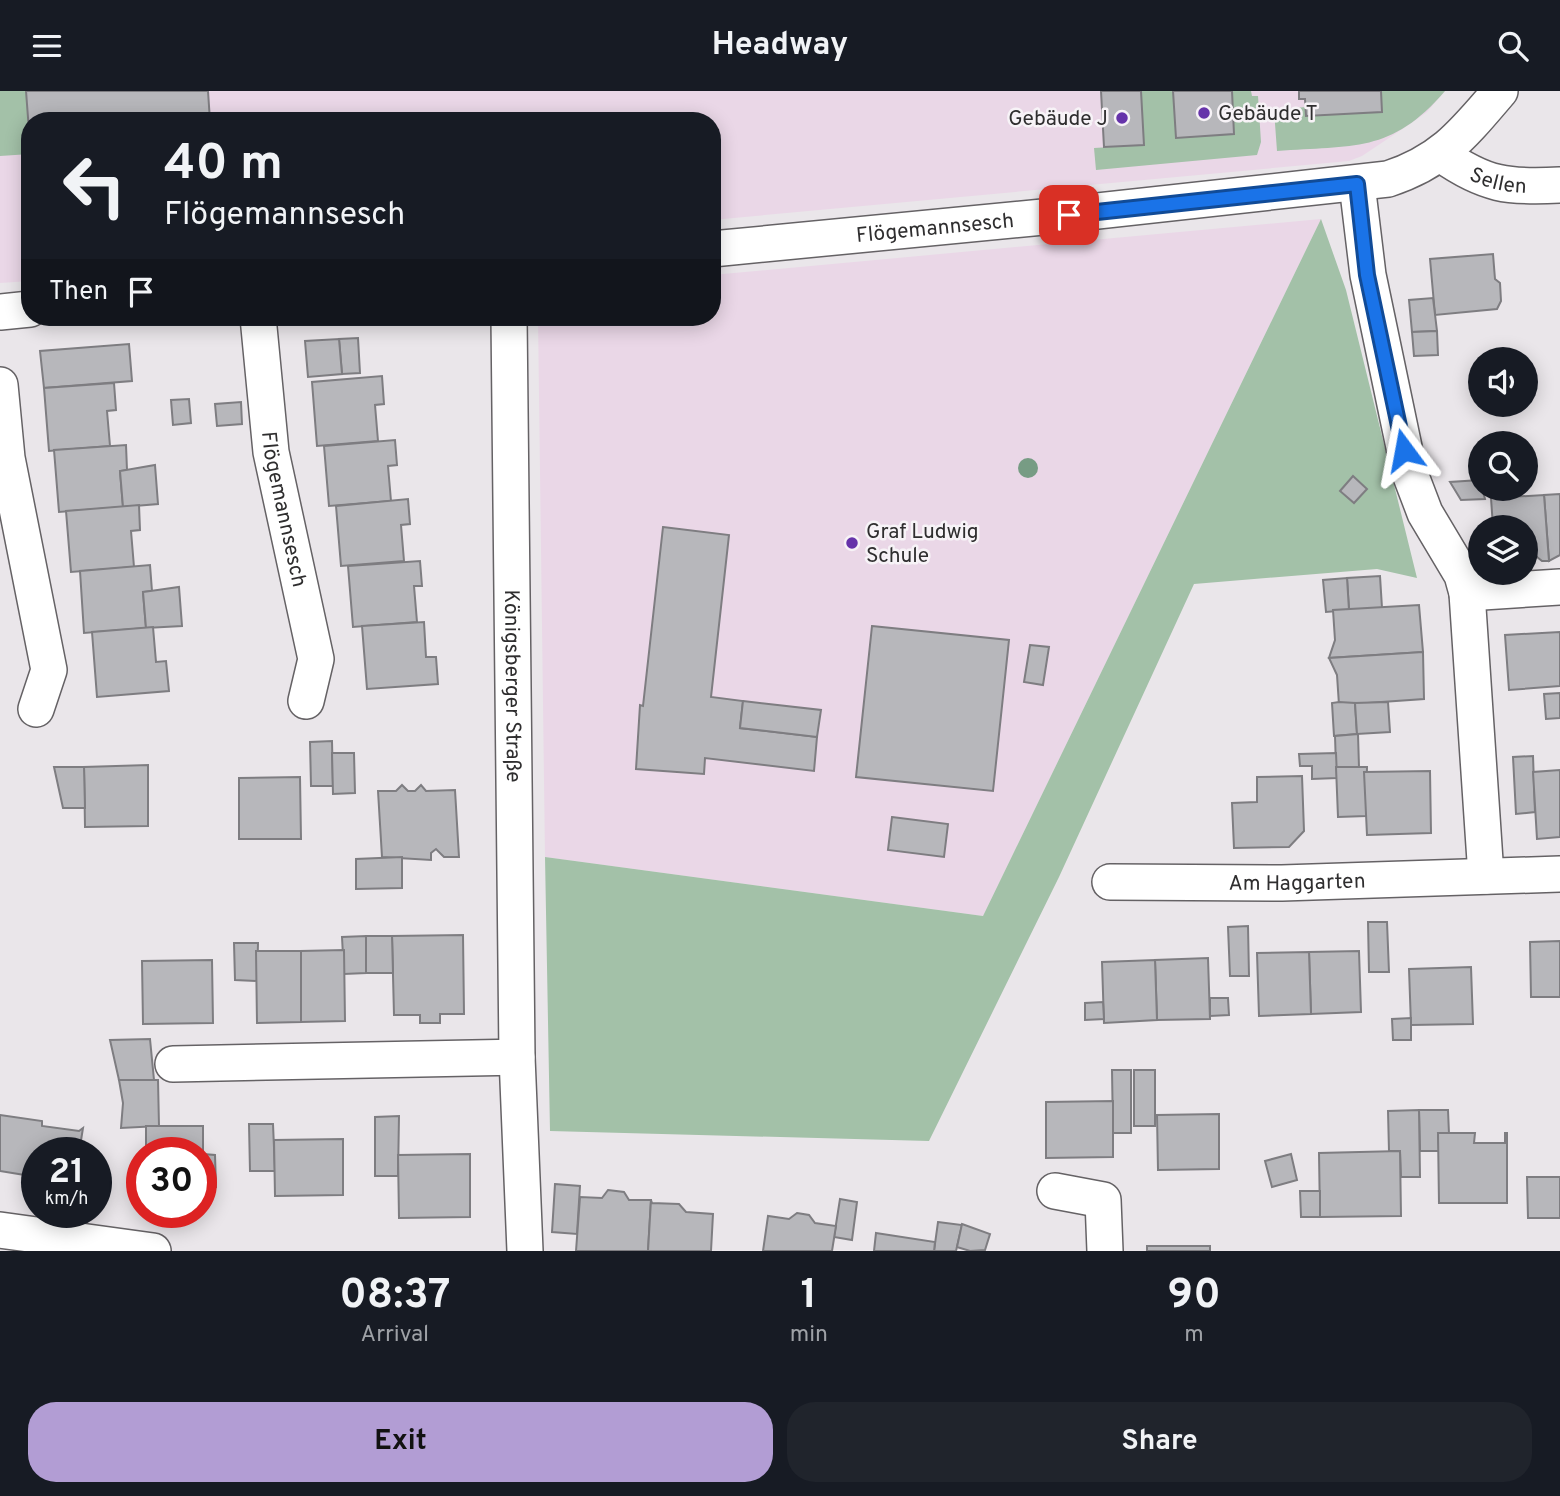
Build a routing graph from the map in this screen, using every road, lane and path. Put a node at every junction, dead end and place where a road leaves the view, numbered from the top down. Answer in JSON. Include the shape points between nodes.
{"nodes":[{"id":1,"x":1500,"y":91,"type":"edge"},
{"id":2,"x":1442,"y":155,"type":"junction"},
{"id":3,"x":1357,"y":184,"type":"junction"},
{"id":4,"x":1560,"y":185,"type":"edge"},
{"id":5,"x":721,"y":248,"type":"edge"},
{"id":6,"x":21,"y":310,"type":"edge"},
{"id":7,"x":0,"y":311,"type":"edge"},
{"id":8,"x":259,"y":326,"type":"edge"},
{"id":9,"x":509,"y":326,"type":"edge"},
{"id":10,"x":0,"y":385,"type":"edge"},
{"id":11,"x":1560,"y":587,"type":"edge"},
{"id":12,"x":1467,"y":593,"type":"junction"},
{"id":13,"x":306,"y":701,"type":"dead end"},
{"id":14,"x":36,"y":709,"type":"dead end"},
{"id":15,"x":1560,"y":874,"type":"edge"},
{"id":16,"x":1486,"y":876,"type":"junction"},
{"id":17,"x":1110,"y":881,"type":"dead end"},
{"id":18,"x":517,"y":1057,"type":"junction"},
{"id":19,"x":173,"y":1064,"type":"dead end"},
{"id":20,"x":1055,"y":1191,"type":"dead end"},
{"id":21,"x":0,"y":1230,"type":"edge"},
{"id":22,"x":153,"y":1251,"type":"edge"},
{"id":23,"x":525,"y":1251,"type":"edge"},
{"id":24,"x":1105,"y":1251,"type":"edge"}],
"edges":[{"from":1,"to":2,"type":"street","name":"Flögemannsesch"},
{"from":2,"to":3,"type":"street","name":"Flögemannsesch","via":[[1410,172]]},
{"from":2,"to":4,"type":"street","name":"Sellen","via":[[1475,176],[1505,186]]},
{"from":3,"to":5,"type":"street","name":"Flögemannsesch"},
{"from":3,"to":12,"type":"street","via":[[1367,275],[1409,471],[1425,513],[1462,575]]},
{"from":6,"to":7,"type":"street"},
{"from":8,"to":13,"type":"street","name":"Flögemannsesch","via":[[271,452],[316,659]]},
{"from":9,"to":18,"type":"street","name":"Königsberger Straße"},
{"from":10,"to":14,"type":"street","via":[[7,458],[49,670]]},
{"from":11,"to":12,"type":"street"},
{"from":12,"to":16,"type":"street"},
{"from":15,"to":16,"type":"street","name":"Am Haggarten"},
{"from":16,"to":17,"type":"street","name":"Am Haggarten","via":[[1282,883]]},
{"from":18,"to":19,"type":"street"},
{"from":18,"to":23,"type":"street","name":"Königsberger Straße"},
{"from":20,"to":24,"type":"street","via":[[1103,1200]]},
{"from":21,"to":22,"type":"street"}]}
